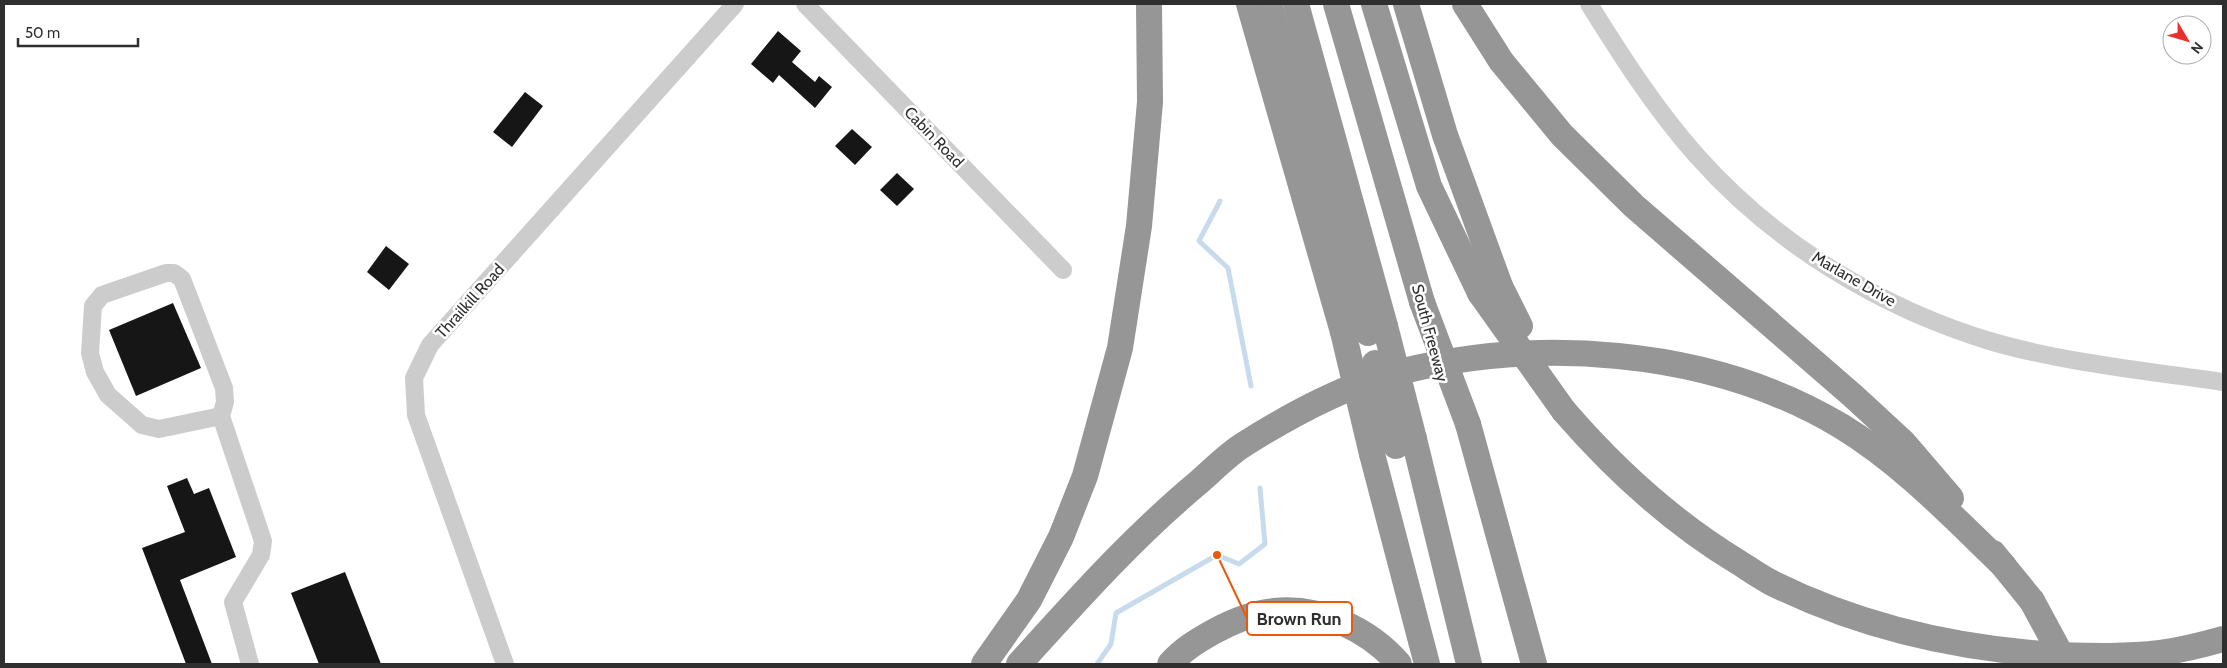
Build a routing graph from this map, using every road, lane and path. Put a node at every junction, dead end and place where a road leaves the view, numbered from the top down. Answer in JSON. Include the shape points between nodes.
{"nodes":[{"id":1,"x":735,"y":4,"type":"edge"},
{"id":2,"x":804,"y":4,"type":"edge"},
{"id":3,"x":1148,"y":4,"type":"edge"},
{"id":4,"x":1249,"y":4,"type":"edge"},
{"id":5,"x":1269,"y":4,"type":"edge"},
{"id":6,"x":1296,"y":4,"type":"edge"},
{"id":7,"x":1336,"y":4,"type":"edge"},
{"id":8,"x":1374,"y":4,"type":"edge"},
{"id":9,"x":1406,"y":4,"type":"edge"},
{"id":10,"x":1465,"y":4,"type":"edge"},
{"id":11,"x":1590,"y":4,"type":"edge"},
{"id":12,"x":1063,"y":270,"type":"dead end"},
{"id":13,"x":1490,"y":289,"type":"junction"},
{"id":14,"x":1365,"y":330,"type":"junction"},
{"id":15,"x":2223,"y":382,"type":"edge"},
{"id":16,"x":220,"y":416,"type":"junction"},
{"id":17,"x":1461,"y":426,"type":"junction"},
{"id":18,"x":1394,"y":446,"type":"junction"},
{"id":19,"x":2004,"y":566,"type":"junction"},
{"id":20,"x":2223,"y":639,"type":"edge"},
{"id":21,"x":250,"y":664,"type":"edge"},
{"id":22,"x":505,"y":664,"type":"edge"},
{"id":23,"x":984,"y":664,"type":"edge"},
{"id":24,"x":1019,"y":664,"type":"edge"},
{"id":25,"x":1170,"y":664,"type":"edge"},
{"id":26,"x":1400,"y":664,"type":"edge"},
{"id":27,"x":1427,"y":664,"type":"edge"},
{"id":28,"x":1456,"y":664,"type":"edge"},
{"id":29,"x":1468,"y":664,"type":"edge"},
{"id":30,"x":1514,"y":664,"type":"edge"},
{"id":31,"x":1534,"y":664,"type":"edge"},
{"id":32,"x":2066,"y":664,"type":"edge"}],
"edges":[{"from":1,"to":22,"type":"street","name":"Thrailkill Road","via":[[430,345],[414,378],[416,414]]},
{"from":2,"to":12,"type":"street","name":"Cabin Road"},
{"from":3,"to":23,"type":"highway","via":[[1150,102],[1138,226],[1120,348],[1086,476],[1061,537],[1029,600]]},
{"from":4,"to":14,"type":"highway"},
{"from":5,"to":14,"type":"highway"},
{"from":6,"to":14,"type":"highway"},
{"from":7,"to":17,"type":"highway","name":"South Freeway","bridge":true},
{"from":8,"to":13,"type":"highway","via":[[1428,186]]},
{"from":9,"to":13,"type":"highway"},
{"from":10,"to":19,"type":"highway","via":[[1501,61],[1562,135],[1634,206],[1903,442],[1947,492]]},
{"from":11,"to":15,"type":"street","name":"Marlane Drive","via":[[1654,104],[1697,156],[1767,222],[1854,282],[1918,314],[1993,342],[2040,354]]},
{"from":13,"to":20,"type":"highway","bridge":true,"via":[[1564,412],[1602,453],[1643,492],[1712,546],[1770,582],[1896,631],[2035,653],[2087,656],[2141,654],[2192,648]]},
{"from":14,"to":18,"type":"highway","bridge":true},
{"from":14,"to":18,"type":"highway","bridge":true},
{"from":16,"to":16,"type":"street","via":[[225,402],[224,388],[182,279],[174,273],[166,273],[102,295],[93,306],[90,353],[95,372],[108,395],[142,425],[159,429]]},
{"from":16,"to":21,"type":"street","via":[[263,541],[261,555],[234,602]]},
{"from":17,"to":30,"type":"highway","name":"South Freeway"},
{"from":17,"to":31,"type":"highway"},
{"from":18,"to":27,"type":"highway"},
{"from":18,"to":28,"type":"highway"},
{"from":18,"to":29,"type":"highway"},
{"from":19,"to":24,"type":"highway","via":[[1874,449],[1842,427],[1771,391],[1668,363],[1589,353],[1520,352],[1442,362],[1382,377],[1313,404],[1241,446],[1164,512]]},
{"from":19,"to":32,"type":"highway","bridge":true,"via":[[2032,601]]},
{"from":25,"to":26,"type":"highway","via":[[1194,643],[1231,622],[1273,611],[1317,614],[1339,621],[1374,641]]}]}
